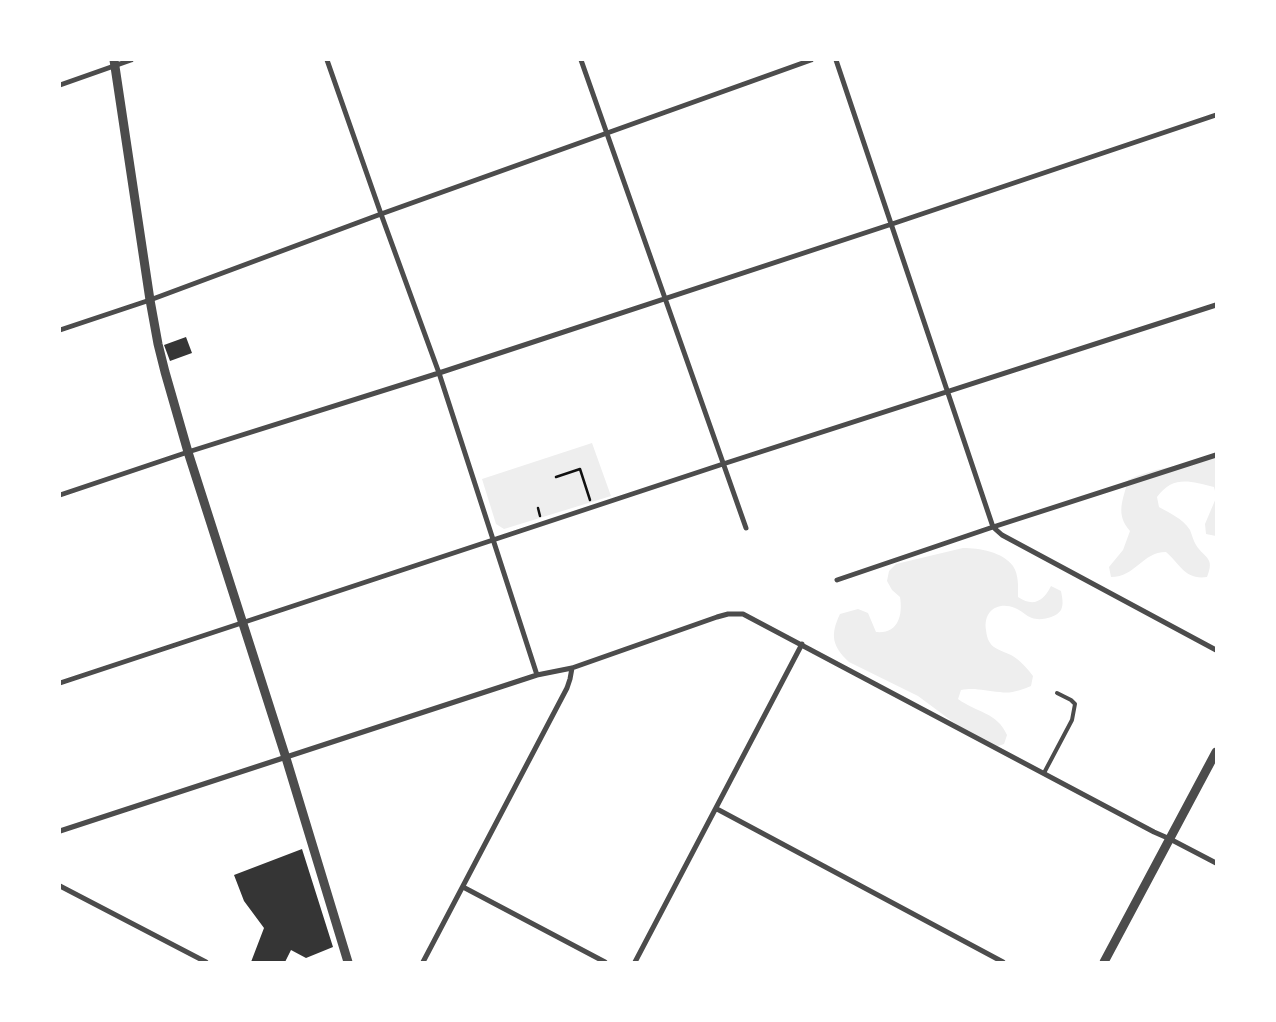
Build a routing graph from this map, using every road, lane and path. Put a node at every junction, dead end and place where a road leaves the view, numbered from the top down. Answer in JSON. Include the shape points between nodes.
{"nodes":[{"id":1,"x":131,"y":60,"type":"edge"},
{"id":2,"x":327,"y":60,"type":"edge"},
{"id":3,"x":582,"y":60,"type":"edge"},
{"id":4,"x":811,"y":60,"type":"edge"},
{"id":5,"x":836,"y":60,"type":"edge"},
{"id":6,"x":114,"y":63,"type":"edge"},
{"id":7,"x":60,"y":85,"type":"edge"},
{"id":8,"x":1216,"y":115,"type":"edge"},
{"id":9,"x":607,"y":133,"type":"junction"},
{"id":10,"x":381,"y":214,"type":"junction"},
{"id":11,"x":892,"y":224,"type":"junction"},
{"id":12,"x":666,"y":297,"type":"junction"},
{"id":13,"x":150,"y":300,"type":"junction"},
{"id":14,"x":1216,"y":305,"type":"edge"},
{"id":15,"x":60,"y":330,"type":"edge"},
{"id":16,"x":439,"y":373,"type":"junction"},
{"id":17,"x":948,"y":392,"type":"junction"},
{"id":18,"x":188,"y":452,"type":"junction"},
{"id":19,"x":1216,"y":455,"type":"edge"},
{"id":20,"x":723,"y":464,"type":"junction"},
{"id":21,"x":556,"y":477,"type":"dead end"},
{"id":22,"x":60,"y":495,"type":"edge"},
{"id":23,"x":593,"y":508,"type":"junction"},
{"id":24,"x":993,"y":526,"type":"junction"},
{"id":25,"x":746,"y":528,"type":"dead end"},
{"id":26,"x":494,"y":540,"type":"junction"},
{"id":27,"x":837,"y":580,"type":"dead end"},
{"id":28,"x":243,"y":621,"type":"junction"},
{"id":29,"x":802,"y":644,"type":"junction"},
{"id":30,"x":1216,"y":650,"type":"edge"},
{"id":31,"x":572,"y":668,"type":"junction"},
{"id":32,"x":537,"y":676,"type":"junction"},
{"id":33,"x":60,"y":682,"type":"edge"},
{"id":34,"x":1057,"y":693,"type":"dead end"},
{"id":35,"x":1216,"y":752,"type":"edge"},
{"id":36,"x":286,"y":758,"type":"junction"},
{"id":37,"x":1044,"y":774,"type":"junction"},
{"id":38,"x":717,"y":809,"type":"junction"},
{"id":39,"x":60,"y":831,"type":"edge"},
{"id":40,"x":1170,"y":838,"type":"junction"},
{"id":41,"x":1216,"y":863,"type":"edge"},
{"id":42,"x":60,"y":886,"type":"edge"},
{"id":43,"x":463,"y":887,"type":"junction"},
{"id":44,"x":206,"y":962,"type":"edge"},
{"id":45,"x":348,"y":962,"type":"edge"},
{"id":46,"x":424,"y":962,"type":"edge"},
{"id":47,"x":605,"y":962,"type":"edge"},
{"id":48,"x":636,"y":962,"type":"edge"},
{"id":49,"x":1003,"y":962,"type":"edge"},
{"id":50,"x":1104,"y":962,"type":"edge"}],
"edges":[{"from":1,"to":6,"type":"street"},
{"from":2,"to":10,"type":"street"},
{"from":3,"to":9,"type":"street"},
{"from":4,"to":9,"type":"street"},
{"from":5,"to":11,"type":"street"},
{"from":6,"to":7,"type":"street"},
{"from":6,"to":13,"type":"street"},
{"from":8,"to":11,"type":"street"},
{"from":9,"to":10,"type":"street"},
{"from":9,"to":12,"type":"street"},
{"from":10,"to":13,"type":"street"},
{"from":10,"to":16,"type":"street"},
{"from":11,"to":12,"type":"street"},
{"from":11,"to":17,"type":"street"},
{"from":12,"to":16,"type":"street"},
{"from":12,"to":20,"type":"street"},
{"from":13,"to":15,"type":"street"},
{"from":13,"to":18,"type":"street","via":[[158,344]]},
{"from":14,"to":17,"type":"street"},
{"from":16,"to":18,"type":"street"},
{"from":16,"to":26,"type":"street"},
{"from":17,"to":20,"type":"street"},
{"from":17,"to":24,"type":"street"},
{"from":18,"to":22,"type":"street"},
{"from":18,"to":28,"type":"street"},
{"from":19,"to":24,"type":"street"},
{"from":20,"to":23,"type":"street"},
{"from":20,"to":25,"type":"street"},
{"from":21,"to":23,"type":"path","via":[[580,469]]},
{"from":23,"to":26,"type":"street"},
{"from":24,"to":27,"type":"street"},
{"from":24,"to":30,"type":"street","via":[[1002,535]]},
{"from":26,"to":28,"type":"street"},
{"from":26,"to":32,"type":"street"},
{"from":28,"to":33,"type":"street"},
{"from":28,"to":36,"type":"street"},
{"from":29,"to":31,"type":"street","via":[[743,614],[728,614]]},
{"from":29,"to":37,"type":"street"},
{"from":29,"to":38,"type":"street"},
{"from":31,"to":32,"type":"street"},
{"from":31,"to":43,"type":"street","via":[[567,688]]},
{"from":32,"to":36,"type":"street"},
{"from":34,"to":37,"type":"lane","via":[[1075,704],[1074,711]]},
{"from":35,"to":40,"type":"street"},
{"from":36,"to":39,"type":"street"},
{"from":36,"to":45,"type":"street"},
{"from":37,"to":40,"type":"street"},
{"from":38,"to":48,"type":"street"},
{"from":38,"to":49,"type":"street"},
{"from":40,"to":41,"type":"street"},
{"from":40,"to":50,"type":"street"},
{"from":42,"to":44,"type":"street"},
{"from":43,"to":46,"type":"street"},
{"from":43,"to":47,"type":"street"}]}
